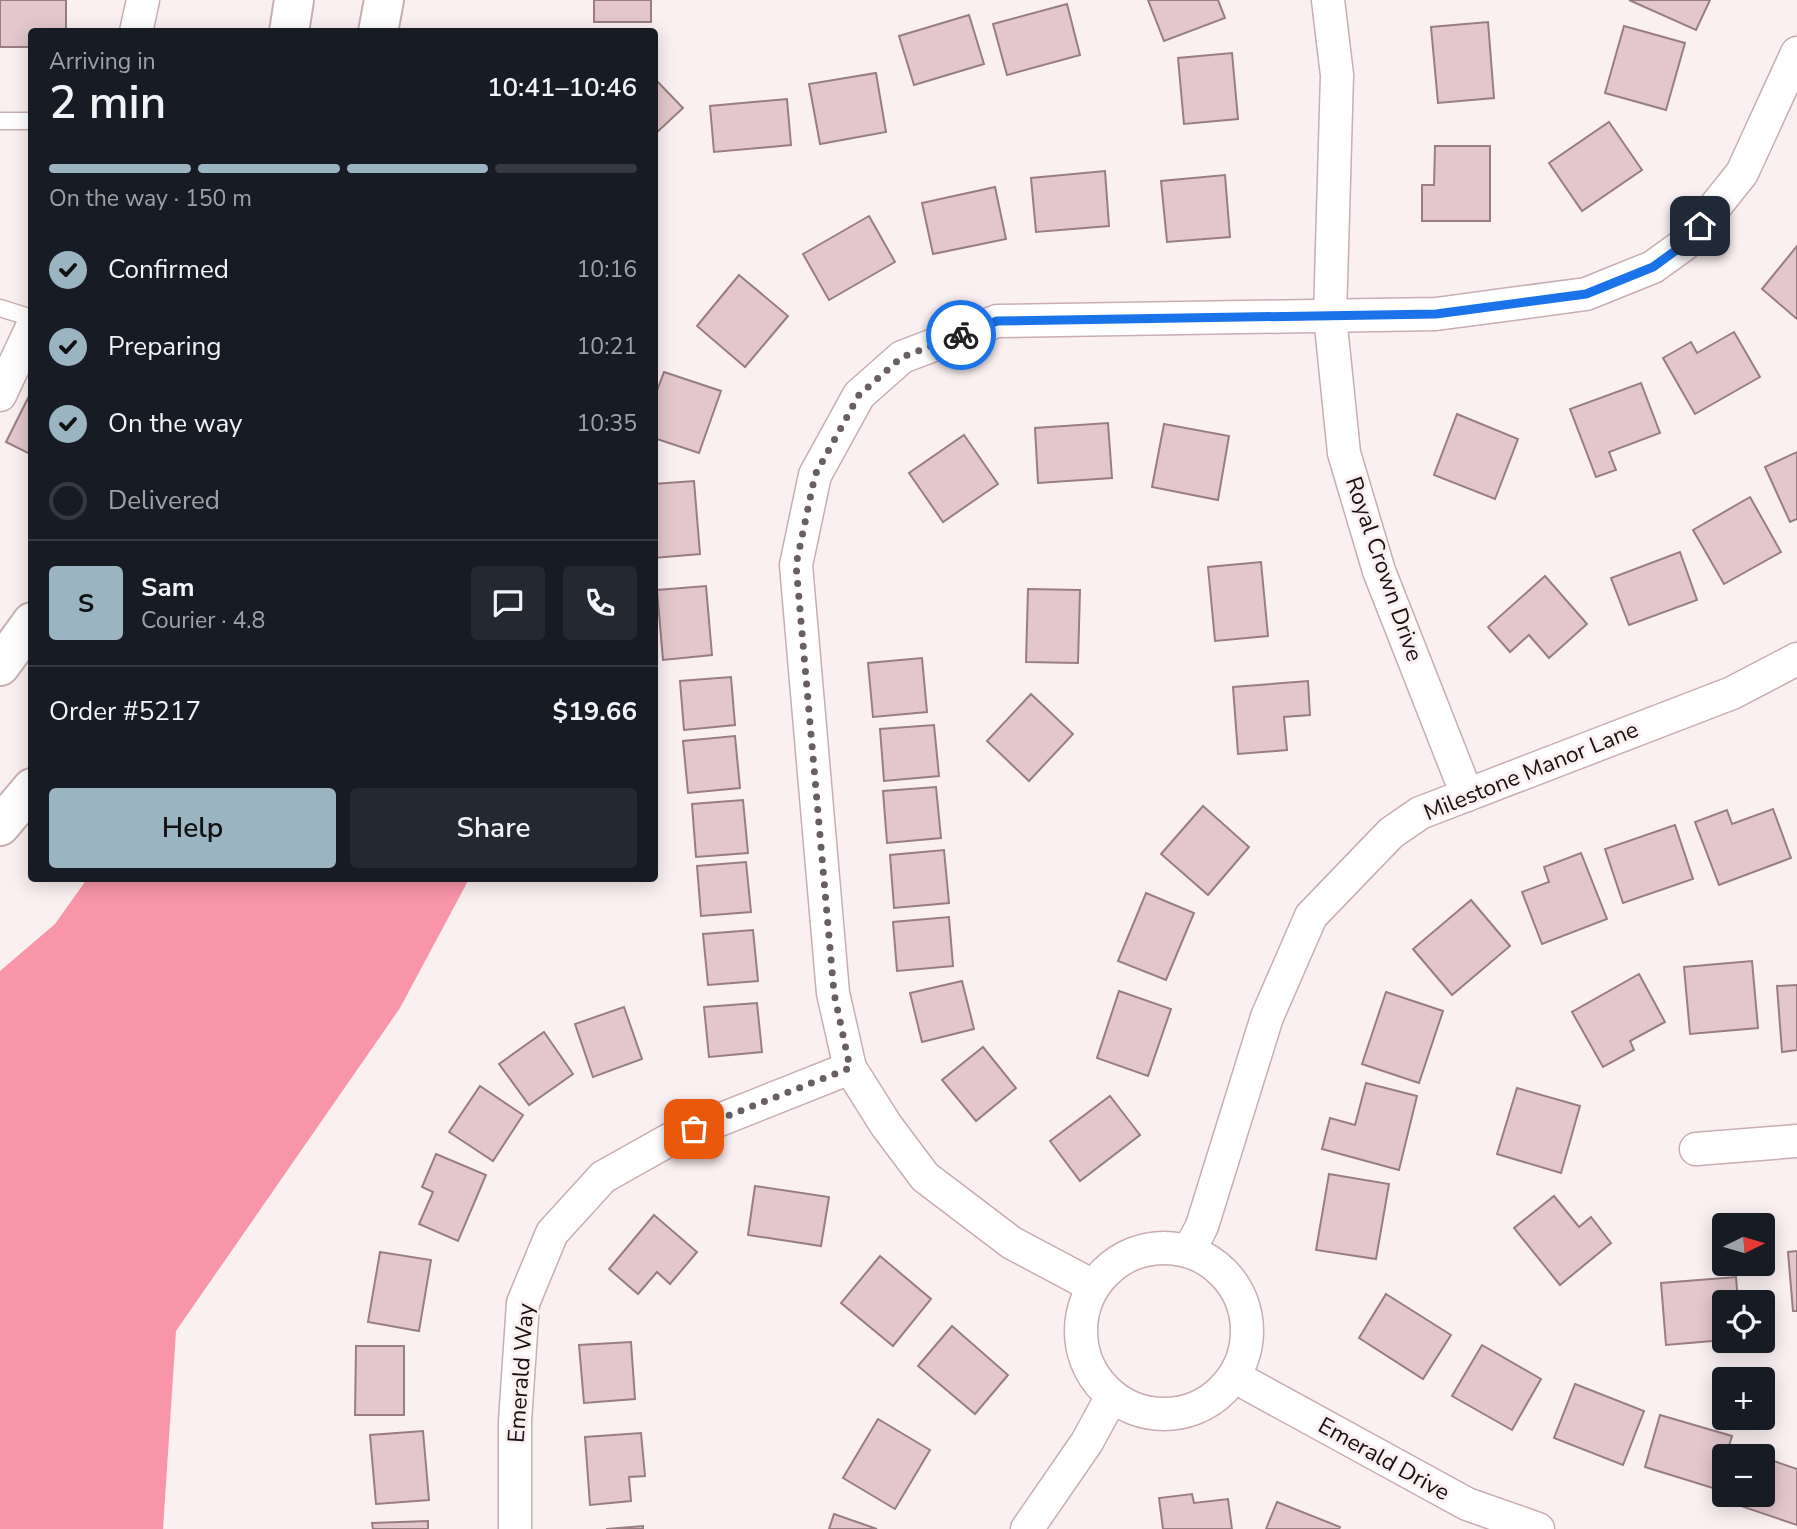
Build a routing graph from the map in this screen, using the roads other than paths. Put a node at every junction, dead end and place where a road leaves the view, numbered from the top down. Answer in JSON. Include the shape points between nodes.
{"nodes":[{"id":1,"x":143,"y":0,"type":"edge"},
{"id":2,"x":294,"y":0,"type":"edge"},
{"id":3,"x":384,"y":0,"type":"edge"},
{"id":4,"x":1328,"y":0,"type":"edge"},
{"id":5,"x":137,"y":28,"type":"edge"},
{"id":6,"x":290,"y":28,"type":"edge"},
{"id":7,"x":379,"y":28,"type":"edge"},
{"id":8,"x":1797,"y":53,"type":"edge"},
{"id":9,"x":0,"y":121,"type":"edge"},
{"id":10,"x":28,"y":121,"type":"edge"},
{"id":11,"x":0,"y":308,"type":"edge"},
{"id":12,"x":1330,"y":316,"type":"junction"},
{"id":13,"x":28,"y":317,"type":"edge"},
{"id":14,"x":28,"y":336,"type":"edge"},
{"id":15,"x":0,"y":395,"type":"edge"},
{"id":16,"x":28,"y":628,"type":"edge"},
{"id":17,"x":1797,"y":659,"type":"edge"},
{"id":18,"x":0,"y":666,"type":"edge"},
{"id":19,"x":28,"y":793,"type":"edge"},
{"id":20,"x":1467,"y":795,"type":"junction"},
{"id":21,"x":0,"y":826,"type":"edge"},
{"id":22,"x":850,"y":1068,"type":"junction"},
{"id":23,"x":1797,"y":1141,"type":"edge"},
{"id":24,"x":1696,"y":1149,"type":"dead end"},
{"id":25,"x":1189,"y":1251,"type":"junction"},
{"id":26,"x":1093,"y":1286,"type":"junction"},
{"id":27,"x":1235,"y":1377,"type":"junction"},
{"id":28,"x":1112,"y":1396,"type":"junction"},
{"id":29,"x":515,"y":1529,"type":"edge"},
{"id":30,"x":1027,"y":1529,"type":"edge"},
{"id":31,"x":1538,"y":1529,"type":"edge"}],
"edges":[{"from":1,"to":5,"type":"street"},
{"from":2,"to":6,"type":"street"},
{"from":3,"to":7,"type":"street"},
{"from":4,"to":12,"type":"street","name":"Royal Crown Drive","via":[[1338,75]]},
{"from":8,"to":12,"type":"street","via":[[1742,173],[1686,243],[1653,267],[1586,294],[1436,314]]},
{"from":9,"to":10,"type":"lane"},
{"from":11,"to":13,"type":"lane"},
{"from":12,"to":20,"type":"street","name":"Royal Crown Drive","via":[[1344,453],[1379,571]]},
{"from":12,"to":22,"type":"street","via":[[997,321],[902,357],[859,395],[815,475],[796,565],[834,993]]},
{"from":14,"to":15,"type":"street"},
{"from":16,"to":18,"type":"street"},
{"from":17,"to":20,"type":"street","name":"Milestone Manor Lane","via":[[1732,692]]},
{"from":19,"to":21,"type":"street"},
{"from":20,"to":25,"type":"street","name":"Milestone Manor Lane","via":[[1420,813],[1391,833],[1311,916],[1267,1017],[1202,1226]]},
{"from":22,"to":26,"type":"street","via":[[925,1177],[1012,1243]]},
{"from":22,"to":29,"type":"street","name":"Emerald Way","via":[[668,1140],[603,1177],[552,1233],[523,1303],[515,1421]]},
{"from":23,"to":24,"type":"street"},
{"from":25,"to":26,"type":"street","via":[[1160,1247],[1132,1254],[1108,1269]]},
{"from":25,"to":27,"type":"street","via":[[1215,1264],[1239,1293],[1247,1321],[1246,1350]]},
{"from":26,"to":28,"type":"street","via":[[1083,1314],[1082,1343],[1091,1371]]},
{"from":27,"to":28,"type":"street","via":[[1195,1409],[1166,1415],[1137,1410]]},
{"from":27,"to":31,"type":"street","name":"Emerald Drive","via":[[1467,1504]]},
{"from":28,"to":30,"type":"street","via":[[1087,1442]]}]}
